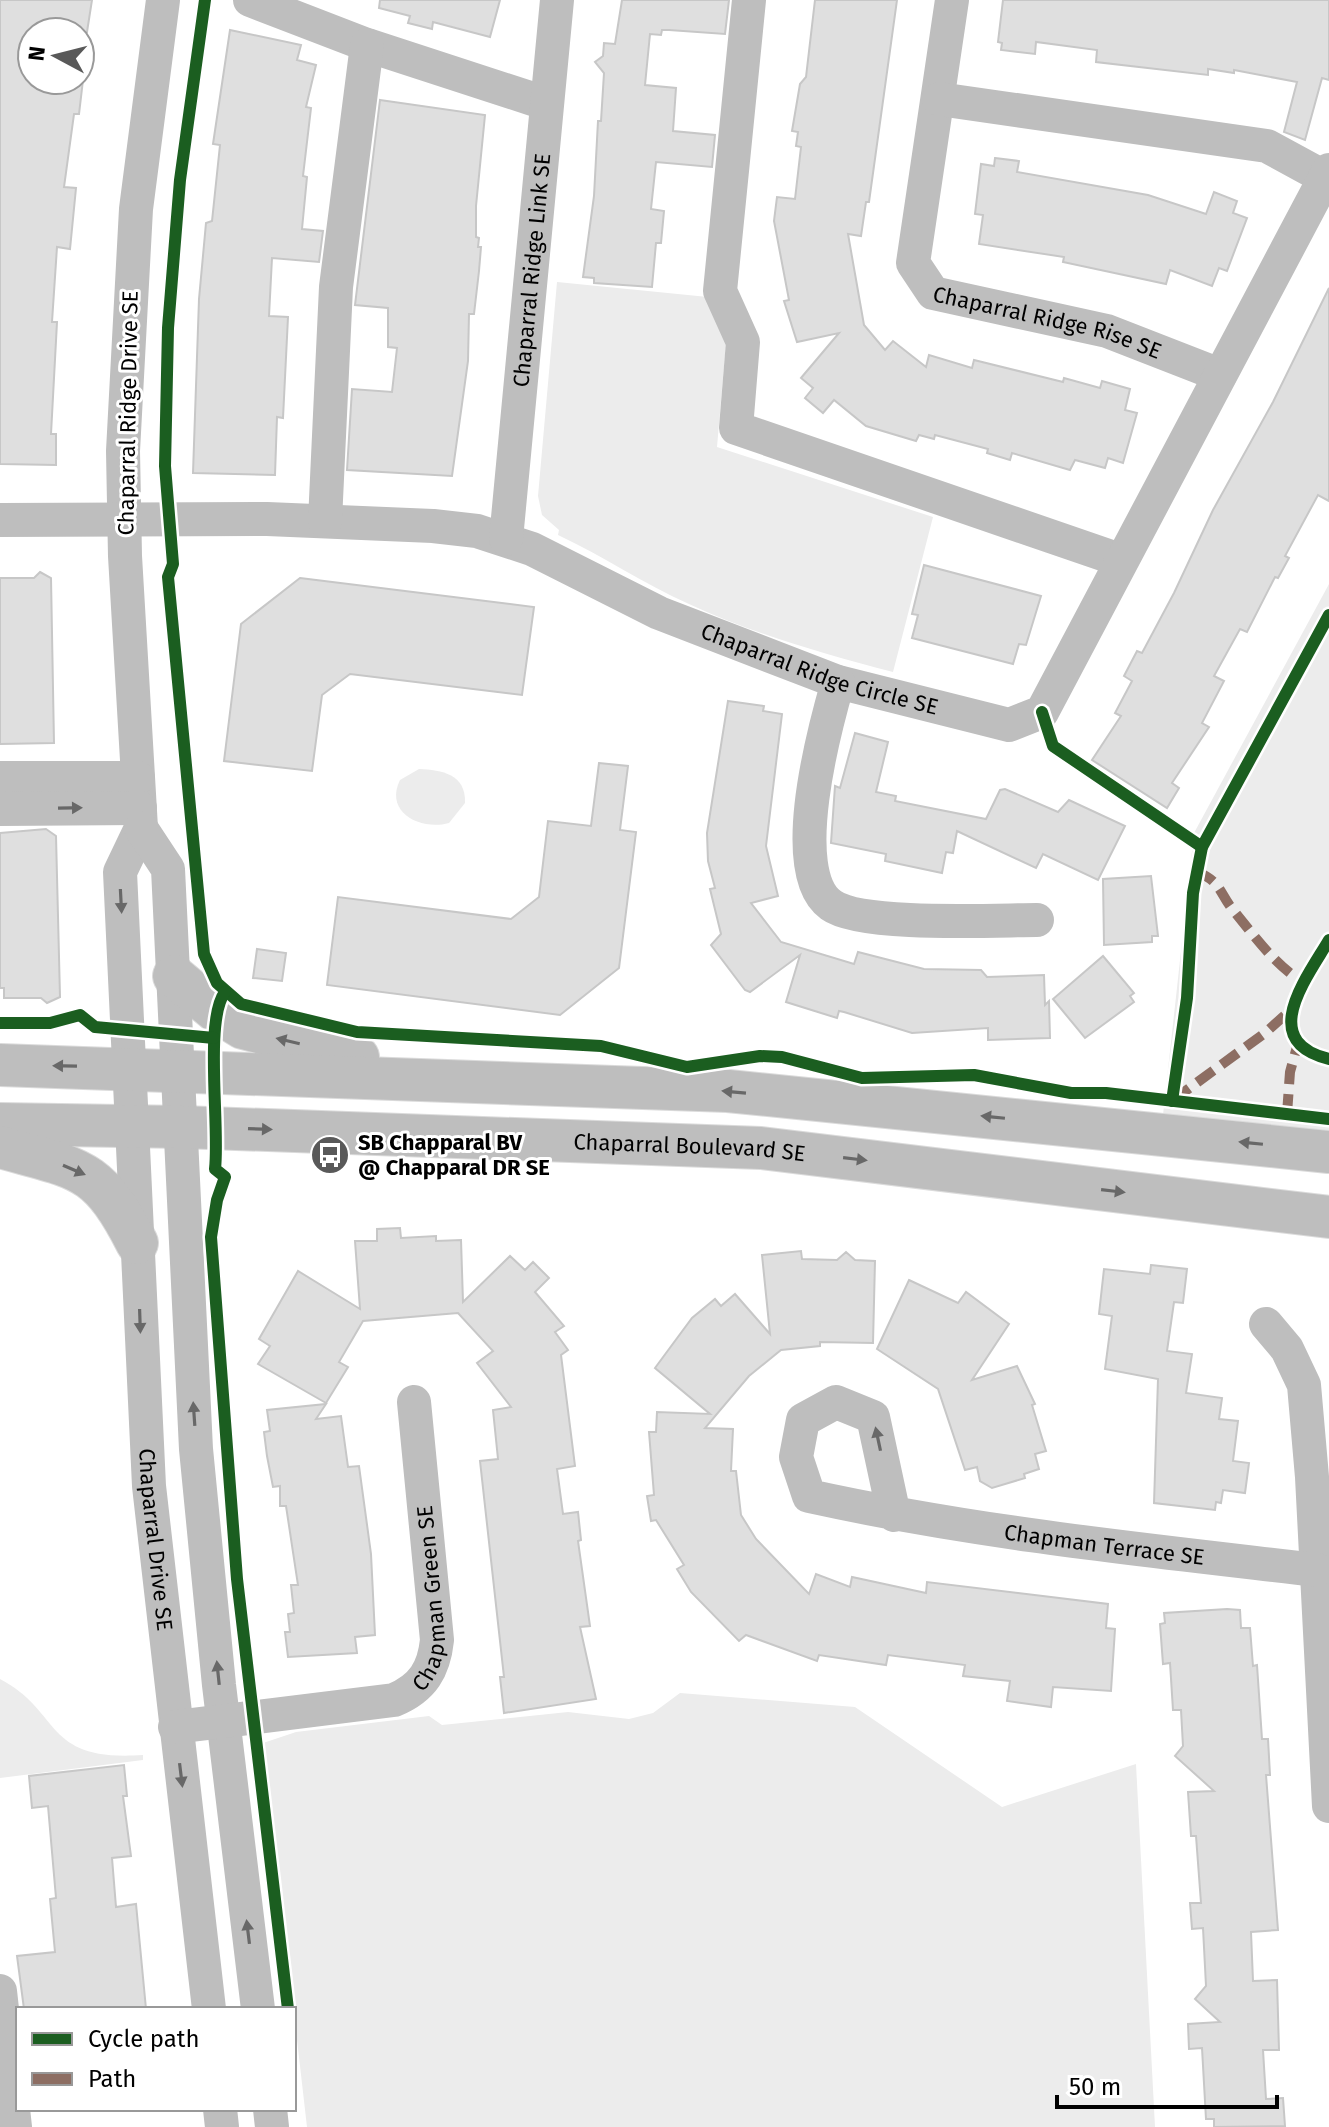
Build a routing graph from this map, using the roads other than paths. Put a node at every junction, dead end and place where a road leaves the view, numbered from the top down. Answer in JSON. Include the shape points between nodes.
{"nodes":[{"id":1,"x":163,"y":0,"type":"edge"},
{"id":2,"x":250,"y":0,"type":"edge"},
{"id":3,"x":557,"y":0,"type":"edge"},
{"id":4,"x":749,"y":0,"type":"edge"},
{"id":5,"x":952,"y":0,"type":"edge"},
{"id":6,"x":367,"y":45,"type":"junction"},
{"id":7,"x":939,"y":99,"type":"junction"},
{"id":8,"x":545,"y":103,"type":"junction"},
{"id":9,"x":1327,"y":174,"type":"edge"},
{"id":10,"x":1220,"y":375,"type":"junction"},
{"id":11,"x":124,"y":519,"type":"junction"},
{"id":12,"x":0,"y":520,"type":"edge"},
{"id":13,"x":325,"y":521,"type":"junction"},
{"id":14,"x":506,"y":539,"type":"junction"},
{"id":15,"x":1120,"y":560,"type":"junction"},
{"id":16,"x":838,"y":682,"type":"junction"},
{"id":17,"x":0,"y":778,"type":"edge"},
{"id":18,"x":140,"y":805,"type":"junction"},
{"id":19,"x":0,"y":809,"type":"edge"},
{"id":20,"x":1037,"y":920,"type":"dead end"},
{"id":21,"x":174,"y":976,"type":"junction"},
{"id":22,"x":0,"y":1065,"type":"edge"},
{"id":23,"x":131,"y":1068,"type":"junction"},
{"id":24,"x":180,"y":1070,"type":"junction"},
{"id":25,"x":445,"y":1080,"type":"junction"},
{"id":26,"x":0,"y":1124,"type":"edge"},
{"id":27,"x":134,"y":1126,"type":"junction"},
{"id":28,"x":182,"y":1127,"type":"junction"},
{"id":29,"x":0,"y":1147,"type":"edge"},
{"id":30,"x":1329,"y":1152,"type":"edge"},
{"id":31,"x":1329,"y":1217,"type":"edge"},
{"id":32,"x":137,"y":1243,"type":"junction"},
{"id":33,"x":1266,"y":1324,"type":"dead end"},
{"id":34,"x":414,"y":1402,"type":"dead end"},
{"id":35,"x":894,"y":1515,"type":"dead end"},
{"id":36,"x":1317,"y":1570,"type":"junction"},
{"id":37,"x":223,"y":1722,"type":"junction"},
{"id":38,"x":175,"y":1727,"type":"junction"},
{"id":39,"x":1329,"y":1806,"type":"edge"},
{"id":40,"x":0,"y":1991,"type":"edge"},
{"id":41,"x":209,"y":2007,"type":"edge"},
{"id":42,"x":258,"y":2007,"type":"edge"},
{"id":43,"x":15,"y":2127,"type":"edge"}],
"edges":[{"from":1,"to":11,"type":"street","name":"Chaparral Ridge Drive SE","via":[[131,280]]},
{"from":2,"to":6,"type":"street"},
{"from":3,"to":8,"type":"street","name":"Chaparral Ridge Link SE"},
{"from":4,"to":15,"type":"street","via":[[720,291],[743,342],[736,428]]},
{"from":5,"to":7,"type":"street","name":"Chaparral Ridge Rise SE"},
{"from":6,"to":8,"type":"street"},
{"from":6,"to":13,"type":"street","via":[[337,273]]},
{"from":7,"to":9,"type":"street","via":[[1267,146]]},
{"from":7,"to":10,"type":"street","name":"Chaparral Ridge Rise SE","via":[[913,263],[933,293],[1107,331]]},
{"from":8,"to":14,"type":"street","name":"Chaparral Ridge Link SE"},
{"from":9,"to":10,"type":"street","name":"Chaparral Ridge Circle SE"},
{"from":10,"to":15,"type":"street","name":"Chaparral Ridge Circle SE"},
{"from":11,"to":12,"type":"street","name":"Chaparral Ridge Circle SE"},
{"from":11,"to":13,"type":"street","name":"Chaparral Ridge Circle SE"},
{"from":11,"to":18,"type":"street","name":"Chaparral Ridge Drive SE"},
{"from":13,"to":14,"type":"street","name":"Chaparral Ridge Circle SE","via":[[452,528]]},
{"from":14,"to":16,"type":"street","name":"Chaparral Ridge Circle SE","via":[[659,613]]},
{"from":15,"to":16,"type":"street","name":"Chaparral Ridge Circle SE","via":[[1042,712],[1009,725]]},
{"from":16,"to":20,"type":"street","via":[[817,765],[810,830],[813,870],[827,902],[843,911],[880,916]]},
{"from":17,"to":18,"type":"street"},
{"from":19,"to":18,"type":"street","one_way":true},
{"from":18,"to":21,"type":"street","via":[[168,869]]},
{"from":18,"to":23,"type":"street","name":"Chaparral Ridge Drive SE","one_way":true,"via":[[120,872]]},
{"from":21,"to":24,"type":"street"},
{"from":25,"to":21,"type":"main road","one_way":true,"via":[[252,1031],[217,1012]]},
{"from":23,"to":22,"type":"main road","one_way":true},
{"from":23,"to":24,"type":"main road"},
{"from":23,"to":27,"type":"street","name":"Chaparral Drive SE"},
{"from":24,"to":25,"type":"main road"},
{"from":24,"to":28,"type":"street"},
{"from":30,"to":25,"type":"main road","one_way":true,"via":[[728,1091]]},
{"from":26,"to":27,"type":"main road","name":"Chaparral Boulevard SE"},
{"from":27,"to":28,"type":"main road","name":"Chaparral Boulevard SE"},
{"from":27,"to":32,"type":"street","name":"Chaparral Drive SE"},
{"from":28,"to":31,"type":"main road","name":"Chaparral Boulevard SE","one_way":true,"via":[[761,1148]]},
{"from":37,"to":28,"type":"street","one_way":true,"via":[[196,1449]]},
{"from":29,"to":32,"type":"main road","one_way":true,"via":[[95,1180]]},
{"from":32,"to":38,"type":"street","name":"Chaparral Drive SE","one_way":true,"via":[[149,1486]]},
{"from":33,"to":36,"type":"street","via":[[1287,1349],[1304,1385]]},
{"from":34,"to":37,"type":"street","name":"Chapman Green SE","via":[[437,1640],[428,1675],[408,1695],[394,1700]]},
{"from":35,"to":36,"type":"street","name":"Chapman Terrace SE","via":[[990,1532]]},
{"from":36,"to":39,"type":"street"},
{"from":37,"to":38,"type":"street","name":"Chapman Green SE"},
{"from":42,"to":37,"type":"street","one_way":true},
{"from":38,"to":41,"type":"street","name":"Chaparral Drive SE","one_way":true},
{"from":40,"to":43,"type":"street"}]}
